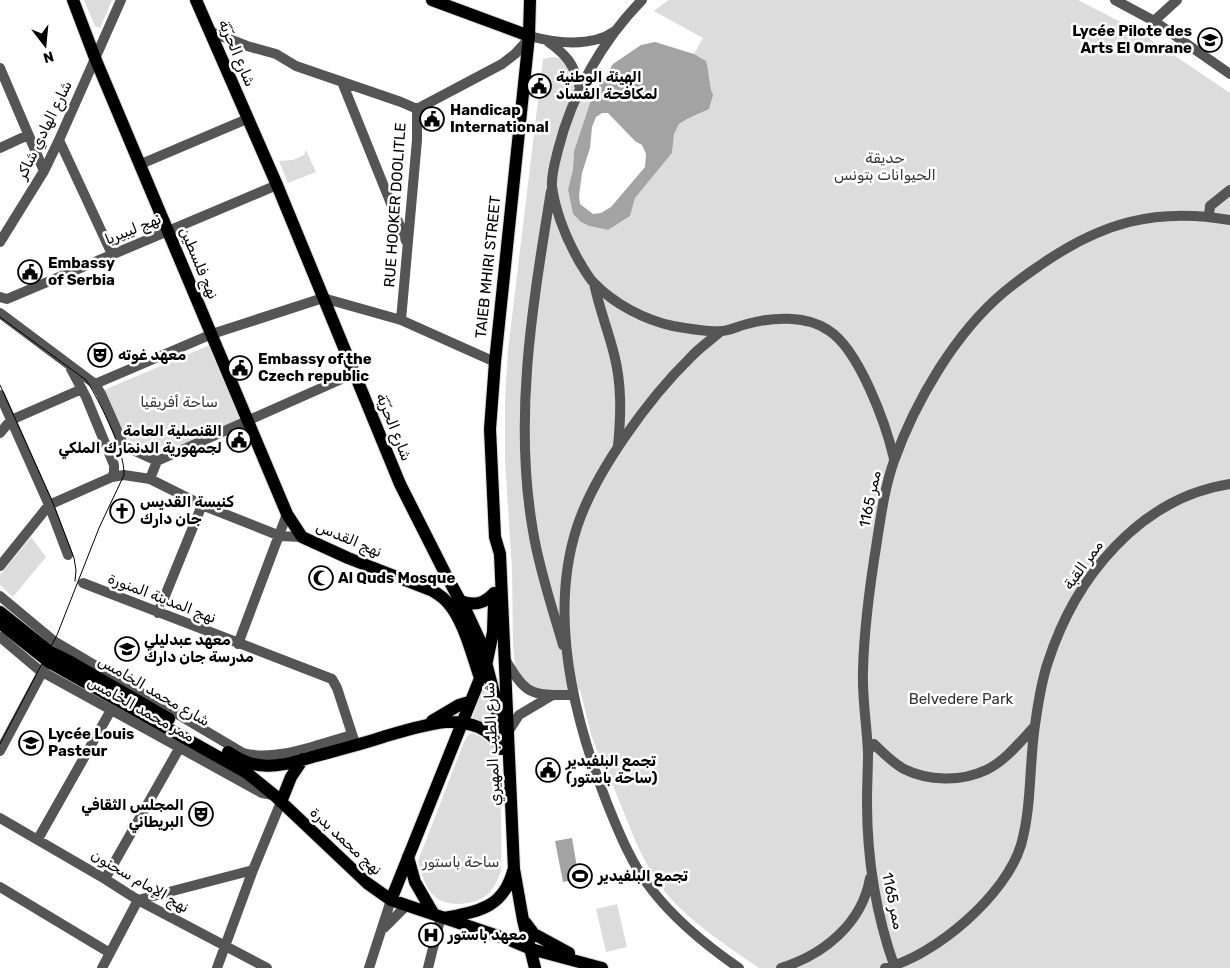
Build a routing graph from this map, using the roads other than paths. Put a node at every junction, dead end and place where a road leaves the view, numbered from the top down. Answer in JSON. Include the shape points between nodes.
{"nodes":[{"id":1,"x":72,"y":0,"type":"edge"},
{"id":2,"x":121,"y":0,"type":"edge"},
{"id":3,"x":196,"y":0,"type":"edge"},
{"id":4,"x":432,"y":0,"type":"edge"},
{"id":5,"x":530,"y":0,"type":"edge"},
{"id":6,"x":642,"y":0,"type":"edge"},
{"id":7,"x":1115,"y":0,"type":"edge"},
{"id":8,"x":1177,"y":0,"type":"edge"},
{"id":9,"x":1154,"y":21,"type":"junction"},
{"id":10,"x":616,"y":31,"type":"junction"},
{"id":11,"x":211,"y":32,"type":"junction"},
{"id":12,"x":529,"y":36,"type":"junction"},
{"id":13,"x":546,"y":40,"type":"junction"},
{"id":14,"x":95,"y":58,"type":"junction"},
{"id":15,"x":1,"y":73,"type":"edge"},
{"id":16,"x":1230,"y":74,"type":"edge"},
{"id":17,"x":342,"y":82,"type":"junction"},
{"id":18,"x":580,"y":88,"type":"junction"},
{"id":19,"x":417,"y":109,"type":"junction"},
{"id":20,"x":247,"y":119,"type":"junction"},
{"id":21,"x":28,"y":135,"type":"junction"},
{"id":22,"x":59,"y":140,"type":"junction"},
{"id":23,"x":0,"y":148,"type":"edge"},
{"id":24,"x":140,"y":164,"type":"junction"},
{"id":25,"x":44,"y":171,"type":"junction"},
{"id":26,"x":277,"y":185,"type":"junction"},
{"id":27,"x":552,"y":185,"type":"junction"},
{"id":28,"x":1230,"y":190,"type":"edge"},
{"id":29,"x":1209,"y":216,"type":"junction"},
{"id":30,"x":1230,"y":220,"type":"edge"},
{"id":31,"x":168,"y":230,"type":"junction"},
{"id":32,"x":0,"y":242,"type":"edge"},
{"id":33,"x":407,"y":244,"type":"junction"},
{"id":34,"x":112,"y":254,"type":"junction"},
{"id":35,"x":594,"y":284,"type":"junction"},
{"id":36,"x":323,"y":298,"type":"junction"},
{"id":37,"x":2,"y":299,"type":"edge"},
{"id":38,"x":0,"y":313,"type":"edge"},
{"id":39,"x":402,"y":320,"type":"junction"},
{"id":40,"x":721,"y":331,"type":"junction"},
{"id":41,"x":212,"y":334,"type":"junction"},
{"id":42,"x":495,"y":362,"type":"junction"},
{"id":43,"x":65,"y":363,"type":"junction"},
{"id":44,"x":355,"y":373,"type":"junction"},
{"id":45,"x":95,"y":384,"type":"junction"},
{"id":46,"x":82,"y":389,"type":"junction"},
{"id":47,"x":0,"y":395,"type":"edge"},
{"id":48,"x":11,"y":420,"type":"junction"},
{"id":49,"x":247,"y":420,"type":"junction"},
{"id":50,"x":0,"y":432,"type":"edge"},
{"id":51,"x":618,"y":448,"type":"junction"},
{"id":52,"x":894,"y":459,"type":"junction"},
{"id":53,"x":157,"y":461,"type":"junction"},
{"id":54,"x":113,"y":462,"type":"junction"},
{"id":55,"x":129,"y":475,"type":"junction"},
{"id":56,"x":112,"y":477,"type":"junction"},
{"id":57,"x":150,"y":480,"type":"junction"},
{"id":58,"x":1230,"y":484,"type":"edge"},
{"id":59,"x":49,"y":505,"type":"junction"},
{"id":60,"x":202,"y":505,"type":"junction"},
{"id":61,"x":287,"y":514,"type":"junction"},
{"id":62,"x":280,"y":536,"type":"junction"},
{"id":63,"x":302,"y":536,"type":"junction"},
{"id":64,"x":495,"y":537,"type":"junction"},
{"id":65,"x":68,"y":555,"type":"dead end"},
{"id":66,"x":0,"y":566,"type":"edge"},
{"id":67,"x":446,"y":575,"type":"junction"},
{"id":68,"x":83,"y":584,"type":"dead end"},
{"id":69,"x":433,"y":591,"type":"junction"},
{"id":70,"x":494,"y":593,"type":"junction"},
{"id":71,"x":0,"y":596,"type":"edge"},
{"id":72,"x":460,"y":601,"type":"junction"},
{"id":73,"x":0,"y":612,"type":"edge"},
{"id":74,"x":158,"y":613,"type":"junction"},
{"id":75,"x":0,"y":623,"type":"edge"},
{"id":76,"x":0,"y":637,"type":"edge"},
{"id":77,"x":238,"y":644,"type":"junction"},
{"id":78,"x":504,"y":658,"type":"junction"},
{"id":79,"x":567,"y":660,"type":"junction"},
{"id":80,"x":487,"y":661,"type":"junction"},
{"id":81,"x":46,"y":667,"type":"junction"},
{"id":82,"x":480,"y":678,"type":"junction"},
{"id":83,"x":551,"y":696,"type":"junction"},
{"id":84,"x":573,"y":696,"type":"junction"},
{"id":85,"x":469,"y":702,"type":"junction"},
{"id":86,"x":112,"y":710,"type":"junction"},
{"id":87,"x":461,"y":722,"type":"junction"},
{"id":88,"x":1034,"y":727,"type":"junction"},
{"id":89,"x":418,"y":728,"type":"junction"},
{"id":90,"x":508,"y":732,"type":"junction"},
{"id":91,"x":354,"y":740,"type":"junction"},
{"id":92,"x":180,"y":747,"type":"junction"},
{"id":93,"x":0,"y":750,"type":"edge"},
{"id":94,"x":868,"y":751,"type":"junction"},
{"id":95,"x":504,"y":756,"type":"junction"},
{"id":96,"x":303,"y":759,"type":"junction"},
{"id":97,"x":510,"y":788,"type":"junction"},
{"id":98,"x":277,"y":799,"type":"junction"},
{"id":99,"x":0,"y":818,"type":"edge"},
{"id":100,"x":38,"y":839,"type":"junction"},
{"id":101,"x":408,"y":857,"type":"junction"},
{"id":102,"x":514,"y":869,"type":"junction"},
{"id":103,"x":253,"y":870,"type":"junction"},
{"id":104,"x":871,"y":871,"type":"junction"},
{"id":105,"x":105,"y":879,"type":"junction"},
{"id":106,"x":0,"y":887,"type":"edge"},
{"id":107,"x":138,"y":900,"type":"junction"},
{"id":108,"x":391,"y":900,"type":"junction"},
{"id":109,"x":407,"y":905,"type":"junction"},
{"id":110,"x":440,"y":916,"type":"junction"},
{"id":111,"x":522,"y":920,"type":"junction"},
{"id":112,"x":380,"y":933,"type":"junction"},
{"id":113,"x":225,"y":946,"type":"junction"},
{"id":114,"x":531,"y":949,"type":"junction"},
{"id":115,"x":110,"y":952,"type":"junction"},
{"id":116,"x":891,"y":967,"type":"edge"},
{"id":117,"x":102,"y":968,"type":"edge"},
{"id":118,"x":217,"y":968,"type":"edge"},
{"id":119,"x":268,"y":968,"type":"edge"},
{"id":120,"x":370,"y":968,"type":"edge"},
{"id":121,"x":428,"y":968,"type":"edge"},
{"id":122,"x":535,"y":968,"type":"edge"},
{"id":123,"x":603,"y":968,"type":"edge"},
{"id":124,"x":739,"y":968,"type":"edge"},
{"id":125,"x":781,"y":968,"type":"edge"}],
"edges":[{"from":1,"to":14,"type":"main road","name":"نهج فلسطين"},
{"from":2,"to":14,"type":"street","name":"شارع الهادي شاكر"},
{"from":3,"to":11,"type":"main road","name":"شارع الحرّيّة"},
{"from":4,"to":12,"type":"main road"},
{"from":5,"to":12,"type":"main road","name":"TAIEB MHIRI STREET"},
{"from":6,"to":10,"type":"street"},
{"from":7,"to":9,"type":"street"},
{"from":8,"to":9,"type":"street"},
{"from":9,"to":16,"type":"street"},
{"from":10,"to":13,"type":"street","via":[[584,42]]},
{"from":10,"to":18,"type":"street"},
{"from":11,"to":17,"type":"street","via":[[276,54],[296,66]]},
{"from":11,"to":20,"type":"main road","name":"شارع الحرّيّة"},
{"from":12,"to":13,"type":"street"},
{"from":12,"to":19,"type":"street","name":"RUE HOOKER DOOLITLE","via":[[516,54],[502,64]]},
{"from":12,"to":42,"type":"main road","name":"TAIEB MHIRI STREET"},
{"from":13,"to":18,"type":"street","via":[[570,61]]},
{"from":14,"to":22,"type":"street","name":"شارع الهادي شاكر"},
{"from":14,"to":24,"type":"main road","name":"نهج فلسطين"},
{"from":15,"to":21,"type":"street"},
{"from":17,"to":19,"type":"street"},
{"from":17,"to":33,"type":"street"},
{"from":18,"to":27,"type":"street","via":[[569,111]]},
{"from":19,"to":33,"type":"street","name":"RUE HOOKER DOOLITLE","via":[[417,145]]},
{"from":20,"to":24,"type":"street"},
{"from":20,"to":26,"type":"main road","name":"شارع الحرّيّة"},
{"from":21,"to":23,"type":"street"},
{"from":21,"to":25,"type":"street"},
{"from":22,"to":25,"type":"street","name":"شارع الهادي شاكر"},
{"from":22,"to":34,"type":"street"},
{"from":24,"to":31,"type":"main road","name":"نهج فلسطين"},
{"from":25,"to":32,"type":"street","name":"شارع الهادي شاكر"},
{"from":26,"to":31,"type":"street","name":"نهج ليبيريا"},
{"from":26,"to":36,"type":"main road","name":"شارع الحرّيّة"},
{"from":27,"to":35,"type":"street","via":[[569,245]]},
{"from":27,"to":79,"type":"street","via":[[532,306],[525,374],[524,438],[532,530]]},
{"from":28,"to":29,"type":"street","via":[[1210,206]]},
{"from":29,"to":30,"type":"street","name":"ممر 1165"},
{"from":29,"to":52,"type":"street","name":"ممر 1165","via":[[1179,214],[1150,217],[1102,230],[1064,248],[1003,292],[947,357],[923,397]]},
{"from":31,"to":34,"type":"street","name":"نهج ليبيريا"},
{"from":31,"to":41,"type":"main road","name":"نهج فلسطين"},
{"from":33,"to":39,"type":"street","name":"RUE HOOKER DOOLITLE"},
{"from":34,"to":37,"type":"street","name":"نهج ليبيريا"},
{"from":35,"to":40,"type":"street","via":[[626,307],[660,323]]},
{"from":35,"to":51,"type":"street","via":[[615,355],[621,398]]},
{"from":36,"to":39,"type":"street"},
{"from":36,"to":41,"type":"street"},
{"from":36,"to":44,"type":"main road","name":"شارع الحرّيّة"},
{"from":38,"to":43,"type":"street"},
{"from":39,"to":42,"type":"street"},
{"from":40,"to":51,"type":"street","via":[[670,380]]},
{"from":40,"to":52,"type":"street","via":[[773,320],[804,321],[828,329],[848,349],[864,377]]},
{"from":41,"to":45,"type":"street"},
{"from":41,"to":49,"type":"main road","name":"نهج فلسطين"},
{"from":42,"to":64,"type":"main road","name":"TAIEB MHIRI STREET","via":[[490,429]]},
{"from":43,"to":45,"type":"street"},
{"from":43,"to":46,"type":"street"},
{"from":44,"to":49,"type":"street"},
{"from":44,"to":67,"type":"main road","name":"شارع الحرّيّة","via":[[400,484]]},
{"from":45,"to":53,"type":"street","via":[[124,446]]},
{"from":46,"to":48,"type":"street"},
{"from":46,"to":54,"type":"street"},
{"from":47,"to":48,"type":"street"},
{"from":48,"to":50,"type":"street"},
{"from":48,"to":59,"type":"street"},
{"from":49,"to":53,"type":"street"},
{"from":49,"to":61,"type":"main road","name":"نهج فلسطين"},
{"from":51,"to":79,"type":"street","via":[[587,504],[572,549],[566,602]]},
{"from":52,"to":94,"type":"street","name":"ممر 1165","via":[[868,598],[863,705]]},
{"from":53,"to":57,"type":"street"},
{"from":54,"to":55,"type":"street"},
{"from":54,"to":56,"type":"street"},
{"from":55,"to":56,"type":"street"},
{"from":55,"to":57,"type":"street","name":"نهج القدس"},
{"from":56,"to":59,"type":"street"},
{"from":57,"to":60,"type":"street","name":"نهج القدس"},
{"from":58,"to":88,"type":"street","name":"ممر القبة","via":[[1196,492],[1155,512],[1108,553],[1072,607],[1055,642],[1042,684]]},
{"from":59,"to":65,"type":"street"},
{"from":59,"to":66,"type":"street"},
{"from":60,"to":62,"type":"street","name":"نهج القدس"},
{"from":60,"to":74,"type":"street"},
{"from":61,"to":62,"type":"street"},
{"from":61,"to":63,"type":"main road","name":"نهج فلسطين"},
{"from":62,"to":63,"type":"street","name":"نهج القدس"},
{"from":62,"to":77,"type":"street"},
{"from":63,"to":69,"type":"main road","name":"نهج القدس"},
{"from":64,"to":70,"type":"main road","via":[[492,556]]},
{"from":64,"to":78,"type":"main road","name":"شارع الطيب المهيري","via":[[500,554]]},
{"from":67,"to":69,"type":"main road","via":[[443,584]]},
{"from":67,"to":72,"type":"main road","name":"شارع الحرّيّة"},
{"from":68,"to":74,"type":"street","name":"نهج المدينة المنورة"},
{"from":69,"to":82,"type":"main road","name":"نهج القدس","via":[[454,611]]},
{"from":70,"to":72,"type":"main road","via":[[482,603]]},
{"from":70,"to":80,"type":"main road","via":[[493,632]]},
{"from":71,"to":91,"type":"street","name":"ممر محمد الخامس","via":[[54,641],[244,753],[268,756]]},
{"from":72,"to":80,"type":"main road","name":"شارع الحرّيّة"},
{"from":73,"to":96,"type":"main road","name":"شارع محمد الخامس","via":[[49,651],[234,756],[260,766]]},
{"from":74,"to":77,"type":"street","name":"نهج المدينة المنورة"},
{"from":75,"to":81,"type":"main road","name":"شارع محمد الخامس"},
{"from":76,"to":81,"type":"street","name":"ممر محمد الخامس"},
{"from":77,"to":91,"type":"street","name":"نهج المدينة المنورة","via":[[332,679]]},
{"from":78,"to":83,"type":"street","via":[[523,686],[537,694]]},
{"from":78,"to":90,"type":"main road","name":"شارع الطيب المهيري"},
{"from":79,"to":84,"type":"street"},
{"from":80,"to":82,"type":"main road"},
{"from":80,"to":95,"type":"main road","name":"شارع الحرّيّة"},
{"from":81,"to":86,"type":"street","name":"ممر محمد الخامس"},
{"from":81,"to":93,"type":"street"},
{"from":81,"to":98,"type":"main road","name":"شارع محمد الخامس","via":[[247,773]]},
{"from":82,"to":85,"type":"main road"},
{"from":83,"to":84,"type":"street"},
{"from":83,"to":90,"type":"street","via":[[519,715]]},
{"from":84,"to":124,"type":"street","via":[[603,792],[636,866],[670,911],[698,938]]},
{"from":85,"to":87,"type":"main road"},
{"from":85,"to":89,"type":"main road"},
{"from":86,"to":92,"type":"street","name":"ممر محمد الخامس"},
{"from":86,"to":100,"type":"street"},
{"from":87,"to":89,"type":"main road"},
{"from":87,"to":95,"type":"main road","via":[[489,732],[497,740]]},
{"from":87,"to":101,"type":"main road"},
{"from":88,"to":94,"type":"street","via":[[997,763],[972,775],[955,778],[916,774],[890,759],[874,744]]},
{"from":88,"to":116,"type":"street","name":"ممر القبة","via":[[1027,814],[1021,844],[1011,868],[995,892],[961,925],[930,948]]},
{"from":89,"to":91,"type":"main road","name":"شارع محمد الخامس"},
{"from":90,"to":97,"type":"main road","name":"شارع الطيب المهيري"},
{"from":91,"to":96,"type":"main road","name":"شارع محمد الخامس"},
{"from":92,"to":98,"type":"street","name":"ممر محمد الخامس"},
{"from":92,"to":105,"type":"street"},
{"from":94,"to":104,"type":"street","name":"ممر 1165"},
{"from":95,"to":97,"type":"main road","name":"شارع الحرّيّة"},
{"from":96,"to":98,"type":"main road"},
{"from":97,"to":102,"type":"main road","name":"شارع الطيب المهيري"},
{"from":98,"to":103,"type":"street"},
{"from":98,"to":108,"type":"main road","name":"نهج محمد بدرة","via":[[366,883]]},
{"from":99,"to":100,"type":"street","name":"نهج الإمام سحنون"},
{"from":100,"to":105,"type":"street","name":"نهج الإمام سحنون"},
{"from":101,"to":108,"type":"main road"},
{"from":101,"to":110,"type":"main road","via":[[415,882]]},
{"from":102,"to":110,"type":"main road","via":[[501,897],[491,906],[475,912]]},
{"from":102,"to":111,"type":"main road","name":"شارع الطيب المهيري"},
{"from":103,"to":107,"type":"street"},
{"from":103,"to":113,"type":"street"},
{"from":104,"to":116,"type":"street","name":"ممر 1165"},
{"from":104,"to":125,"type":"street","via":[[860,906],[836,938],[812,956]]},
{"from":105,"to":107,"type":"street","name":"نهج الإمام سحنون"},
{"from":106,"to":115,"type":"street"},
{"from":107,"to":113,"type":"street","name":"نهج الإمام سحنون"},
{"from":107,"to":115,"type":"street"},
{"from":108,"to":109,"type":"main road","name":"نهج محمد بدرة"},
{"from":108,"to":112,"type":"street"},
{"from":109,"to":110,"type":"main road","name":"نهج محمد بدرة"},
{"from":109,"to":112,"type":"street"},
{"from":110,"to":114,"type":"main road","name":"نهج محمد بدرة"},
{"from":110,"to":121,"type":"street"},
{"from":111,"to":114,"type":"main road","name":"شارع الطيب المهيري"},
{"from":111,"to":123,"type":"main road","via":[[543,940]]},
{"from":112,"to":120,"type":"street"},
{"from":113,"to":118,"type":"street"},
{"from":113,"to":119,"type":"street","name":"نهج الإمام سحنون"},
{"from":114,"to":122,"type":"main road","name":"شارع الطيب المهيري"},
{"from":114,"to":123,"type":"main road","name":"نهج محمد بدرة"},
{"from":115,"to":117,"type":"street"}]}
